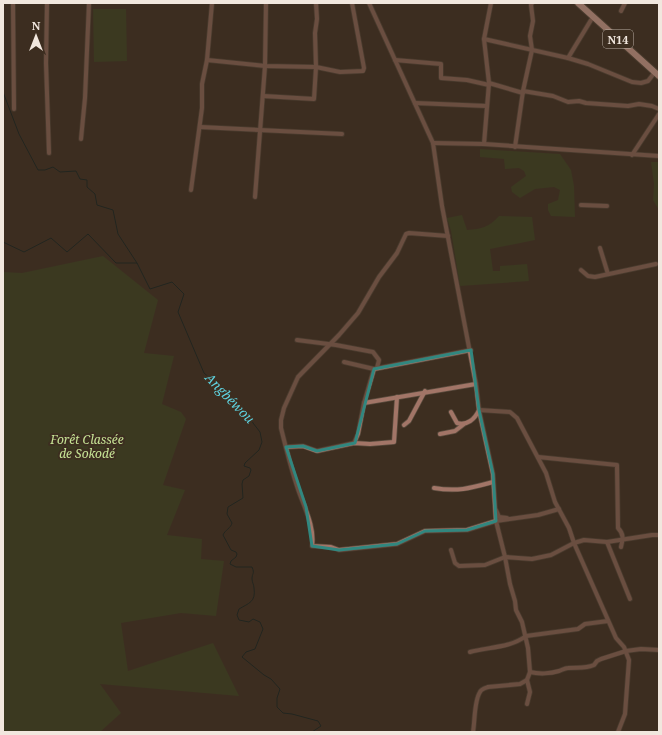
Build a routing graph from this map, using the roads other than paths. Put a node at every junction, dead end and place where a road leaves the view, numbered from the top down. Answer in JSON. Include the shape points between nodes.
{"nodes":[{"id":1,"x":13,"y":3,"type":"edge"},
{"id":2,"x":47,"y":3,"type":"edge"},
{"id":3,"x":89,"y":3,"type":"edge"},
{"id":4,"x":212,"y":3,"type":"edge"},
{"id":5,"x":266,"y":3,"type":"edge"},
{"id":6,"x":316,"y":3,"type":"edge"},
{"id":7,"x":352,"y":3,"type":"edge"},
{"id":8,"x":369,"y":3,"type":"edge"},
{"id":9,"x":491,"y":3,"type":"edge"},
{"id":10,"x":532,"y":3,"type":"edge"},
{"id":11,"x":578,"y":3,"type":"edge"},
{"id":12,"x":625,"y":3,"type":"edge"},
{"id":13,"x":622,"y":11,"type":"dead end"},
{"id":14,"x":591,"y":20,"type":"dead end"},
{"id":15,"x":484,"y":38,"type":"junction"},
{"id":16,"x":532,"y":50,"type":"junction"},
{"id":17,"x":568,"y":58,"type":"junction"},
{"id":18,"x":207,"y":60,"type":"junction"},
{"id":19,"x":395,"y":60,"type":"junction"},
{"id":20,"x":265,"y":66,"type":"junction"},
{"id":21,"x":316,"y":67,"type":"junction"},
{"id":22,"x":657,"y":74,"type":"edge"},
{"id":23,"x":489,"y":84,"type":"junction"},
{"id":24,"x":523,"y":92,"type":"junction"},
{"id":25,"x":263,"y":96,"type":"junction"},
{"id":26,"x":415,"y":103,"type":"junction"},
{"id":27,"x":487,"y":106,"type":"junction"},
{"id":28,"x":14,"y":109,"type":"dead end"},
{"id":29,"x":659,"y":109,"type":"edge"},
{"id":30,"x":659,"y":114,"type":"edge"},
{"id":31,"x":200,"y":127,"type":"junction"},
{"id":32,"x":260,"y":130,"type":"junction"},
{"id":33,"x":342,"y":134,"type":"dead end"},
{"id":34,"x":81,"y":139,"type":"dead end"},
{"id":35,"x":433,"y":143,"type":"junction"},
{"id":36,"x":484,"y":144,"type":"junction"},
{"id":37,"x":515,"y":146,"type":"junction"},
{"id":38,"x":48,"y":153,"type":"dead end"},
{"id":39,"x":632,"y":155,"type":"junction"},
{"id":40,"x":659,"y":156,"type":"edge"},
{"id":41,"x":192,"y":190,"type":"dead end"},
{"id":42,"x":255,"y":197,"type":"dead end"},
{"id":43,"x":581,"y":205,"type":"dead end"},
{"id":44,"x":607,"y":206,"type":"dead end"},
{"id":45,"x":448,"y":236,"type":"junction"},
{"id":46,"x":600,"y":248,"type":"dead end"},
{"id":47,"x":656,"y":264,"type":"dead end"},
{"id":48,"x":581,"y":270,"type":"dead end"},
{"id":49,"x":608,"y":274,"type":"junction"},
{"id":50,"x":297,"y":340,"type":"dead end"},
{"id":51,"x":330,"y":344,"type":"junction"},
{"id":52,"x":471,"y":350,"type":"junction"},
{"id":53,"x":344,"y":362,"type":"dead end"},
{"id":54,"x":375,"y":369,"type":"junction"},
{"id":55,"x":476,"y":384,"type":"junction"},
{"id":56,"x":425,"y":392,"type":"junction"},
{"id":57,"x":397,"y":397,"type":"junction"},
{"id":58,"x":364,"y":403,"type":"junction"},
{"id":59,"x":478,"y":410,"type":"junction"},
{"id":60,"x":451,"y":412,"type":"dead end"},
{"id":61,"x":464,"y":423,"type":"junction"},
{"id":62,"x":404,"y":425,"type":"dead end"},
{"id":63,"x":440,"y":434,"type":"dead end"},
{"id":64,"x":354,"y":443,"type":"junction"},
{"id":65,"x":286,"y":447,"type":"junction"},
{"id":66,"x":538,"y":457,"type":"junction"},
{"id":67,"x":493,"y":482,"type":"junction"},
{"id":68,"x":434,"y":488,"type":"dead end"},
{"id":69,"x":495,"y":509,"type":"junction"},
{"id":70,"x":559,"y":509,"type":"junction"},
{"id":71,"x":517,"y":518,"type":"junction"},
{"id":72,"x":496,"y":521,"type":"junction"},
{"id":73,"x":659,"y":535,"type":"edge"},
{"id":74,"x":623,"y":539,"type":"junction"},
{"id":75,"x":607,"y":542,"type":"junction"},
{"id":76,"x":574,"y":543,"type":"junction"},
{"id":77,"x":621,"y":547,"type":"dead end"},
{"id":78,"x":451,"y":550,"type":"dead end"},
{"id":79,"x":505,"y":557,"type":"junction"},
{"id":80,"x":630,"y":599,"type":"dead end"},
{"id":81,"x":608,"y":621,"type":"junction"},
{"id":82,"x":526,"y":636,"type":"junction"},
{"id":83,"x":659,"y":650,"type":"edge"},
{"id":84,"x":626,"y":651,"type":"junction"},
{"id":85,"x":470,"y":652,"type":"dead end"},
{"id":86,"x":530,"y":672,"type":"junction"},
{"id":87,"x":527,"y":680,"type":"junction"},
{"id":88,"x":526,"y":704,"type":"dead end"},
{"id":89,"x":473,"y":732,"type":"edge"},
{"id":90,"x":618,"y":732,"type":"edge"}],
"edges":[{"from":1,"to":28,"type":"street"},
{"from":2,"to":38,"type":"street"},
{"from":3,"to":34,"type":"street"},
{"from":4,"to":18,"type":"street"},
{"from":5,"to":20,"type":"street"},
{"from":6,"to":21,"type":"street"},
{"from":7,"to":21,"type":"street","via":[[364,68],[362,71],[340,72]]},
{"from":8,"to":19,"type":"street"},
{"from":9,"to":15,"type":"street"},
{"from":10,"to":16,"type":"street"},
{"from":11,"to":22,"type":"main road","number":"N14"},
{"from":12,"to":13,"type":"street"},
{"from":14,"to":17,"type":"street"},
{"from":15,"to":16,"type":"street"},
{"from":15,"to":23,"type":"street"},
{"from":16,"to":17,"type":"street"},
{"from":16,"to":24,"type":"street"},
{"from":17,"to":22,"type":"street","via":[[632,82],[648,81]]},
{"from":18,"to":20,"type":"street"},
{"from":18,"to":31,"type":"street","via":[[202,84]]},
{"from":19,"to":23,"type":"street","via":[[441,64],[442,78]]},
{"from":19,"to":26,"type":"street"},
{"from":20,"to":21,"type":"street"},
{"from":20,"to":25,"type":"street"},
{"from":21,"to":25,"type":"street","via":[[314,100]]},
{"from":23,"to":24,"type":"street"},
{"from":23,"to":27,"type":"street"},
{"from":24,"to":29,"type":"street","via":[[553,96],[568,102],[628,106],[639,104]]},
{"from":24,"to":37,"type":"street"},
{"from":25,"to":32,"type":"street"},
{"from":26,"to":27,"type":"street"},
{"from":26,"to":35,"type":"street"},
{"from":27,"to":36,"type":"street"},
{"from":30,"to":39,"type":"street"},
{"from":31,"to":32,"type":"street"},
{"from":31,"to":41,"type":"street"},
{"from":32,"to":33,"type":"street"},
{"from":32,"to":42,"type":"street"},
{"from":35,"to":36,"type":"street"},
{"from":35,"to":45,"type":"street"},
{"from":36,"to":37,"type":"street"},
{"from":37,"to":39,"type":"street"},
{"from":39,"to":40,"type":"street"},
{"from":43,"to":44,"type":"street"},
{"from":45,"to":51,"type":"street","via":[[406,234],[398,253],[377,280],[358,313]]},
{"from":45,"to":52,"type":"street"},
{"from":46,"to":49,"type":"street"},
{"from":47,"to":49,"type":"street"},
{"from":48,"to":49,"type":"street","via":[[588,276]]},
{"from":50,"to":51,"type":"street"},
{"from":51,"to":54,"type":"street","via":[[373,352],[379,360]]},
{"from":51,"to":65,"type":"street","via":[[301,373],[292,390],[281,420]]},
{"from":52,"to":54,"type":"street"},
{"from":52,"to":55,"type":"street"},
{"from":53,"to":54,"type":"street"},
{"from":54,"to":58,"type":"street"},
{"from":55,"to":56,"type":"street"},
{"from":55,"to":59,"type":"street"},
{"from":56,"to":57,"type":"street"},
{"from":56,"to":62,"type":"street","via":[[409,421]]},
{"from":57,"to":58,"type":"street"},
{"from":57,"to":64,"type":"street","via":[[394,442]]},
{"from":58,"to":64,"type":"street"},
{"from":59,"to":61,"type":"street","via":[[474,418]]},
{"from":59,"to":66,"type":"street","via":[[513,414]]},
{"from":59,"to":67,"type":"street"},
{"from":60,"to":61,"type":"street","via":[[457,424]]},
{"from":61,"to":63,"type":"street","via":[[454,431]]},
{"from":64,"to":65,"type":"street","via":[[317,451],[303,446]]},
{"from":65,"to":72,"type":"street","via":[[306,508],[313,538],[312,546],[339,550],[397,544],[425,531],[467,530]]},
{"from":66,"to":70,"type":"street"},
{"from":66,"to":74,"type":"street","via":[[617,465],[618,528]]},
{"from":67,"to":68,"type":"street","via":[[461,490]]},
{"from":67,"to":69,"type":"street"},
{"from":69,"to":71,"type":"street","via":[[499,517]]},
{"from":69,"to":72,"type":"street"},
{"from":70,"to":71,"type":"street"},
{"from":70,"to":76,"type":"street"},
{"from":71,"to":72,"type":"street"},
{"from":72,"to":79,"type":"street"},
{"from":73,"to":74,"type":"street"},
{"from":74,"to":75,"type":"street"},
{"from":74,"to":77,"type":"street"},
{"from":75,"to":76,"type":"street","via":[[584,540]]},
{"from":75,"to":80,"type":"street"},
{"from":76,"to":79,"type":"street","via":[[551,555],[532,559]]},
{"from":76,"to":81,"type":"street"},
{"from":78,"to":79,"type":"street","via":[[455,563],[459,566],[485,565]]},
{"from":79,"to":82,"type":"street","via":[[516,610]]},
{"from":81,"to":82,"type":"street","via":[[585,624],[578,629]]},
{"from":81,"to":84,"type":"street"},
{"from":82,"to":85,"type":"street","via":[[499,647]]},
{"from":82,"to":86,"type":"street"},
{"from":83,"to":84,"type":"street"},
{"from":84,"to":86,"type":"street","via":[[601,659],[588,668],[567,668],[558,672],[535,674]]},
{"from":84,"to":90,"type":"street","via":[[629,660],[626,704]]},
{"from":86,"to":87,"type":"street"},
{"from":87,"to":88,"type":"street","via":[[530,692]]},
{"from":87,"to":89,"type":"street","via":[[520,684],[483,688],[477,700]]}]}
